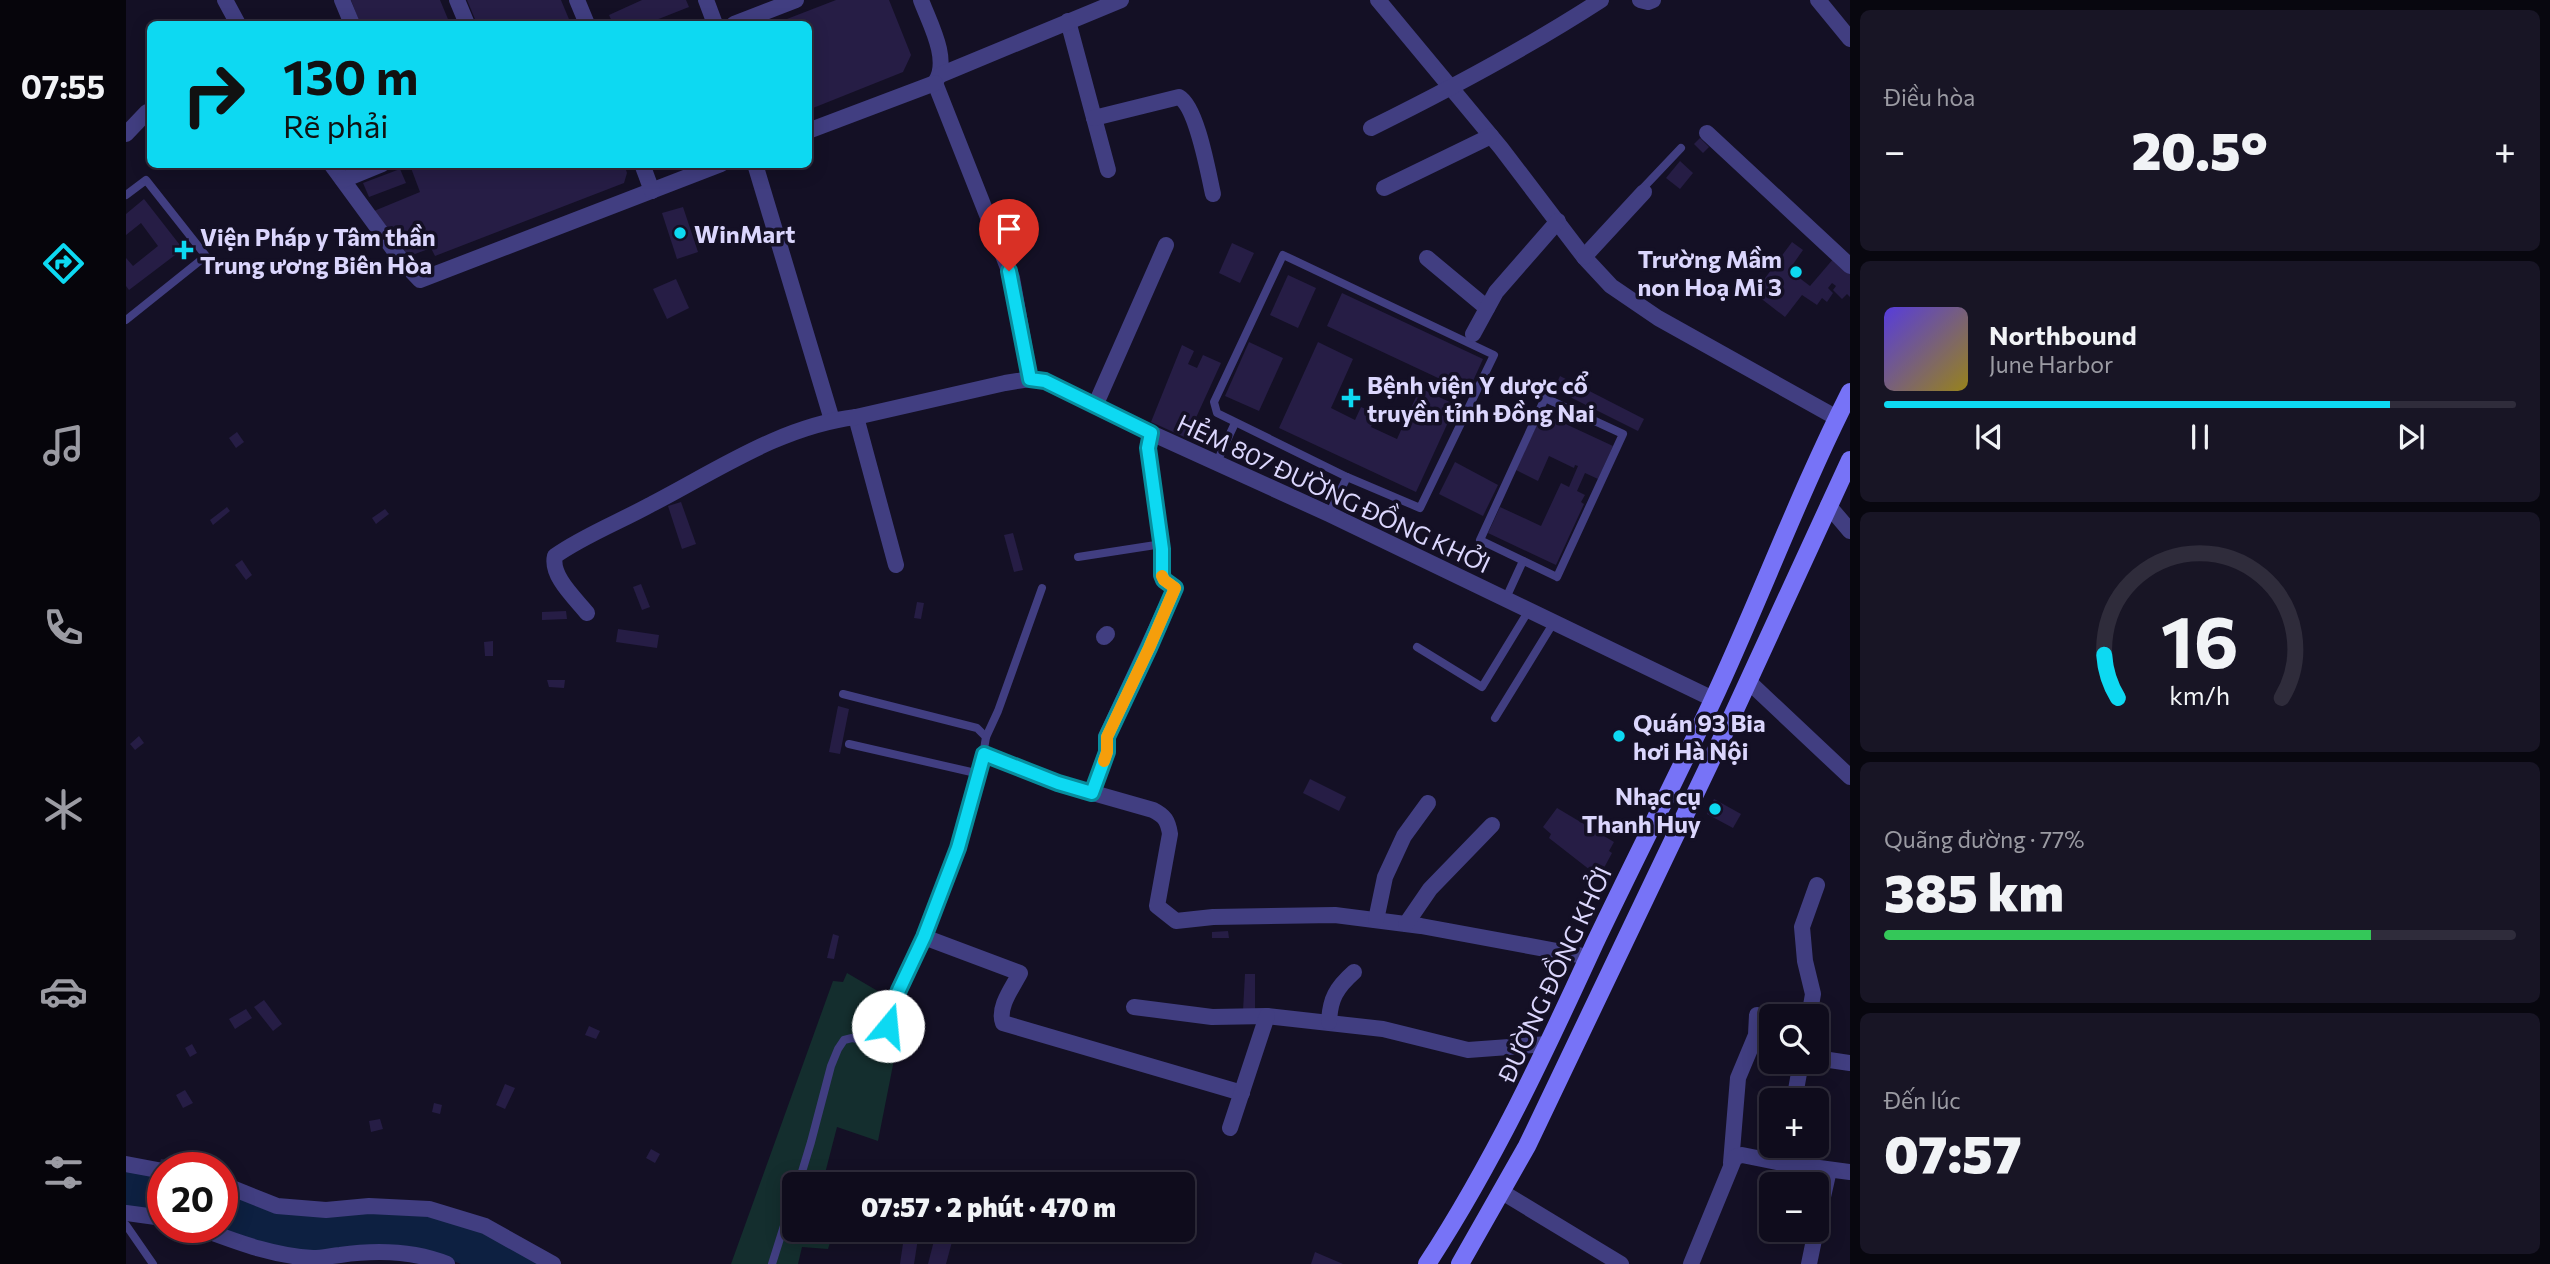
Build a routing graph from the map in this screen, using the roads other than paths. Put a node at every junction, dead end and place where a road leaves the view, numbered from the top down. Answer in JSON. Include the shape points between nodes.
{"nodes":[{"id":1,"x":225,"y":0,"type":"edge"},
{"id":2,"x":342,"y":0,"type":"edge"},
{"id":3,"x":457,"y":0,"type":"edge"},
{"id":4,"x":577,"y":0,"type":"edge"},
{"id":5,"x":706,"y":0,"type":"edge"},
{"id":6,"x":796,"y":0,"type":"edge"},
{"id":7,"x":921,"y":0,"type":"edge"},
{"id":8,"x":1121,"y":0,"type":"edge"},
{"id":9,"x":1601,"y":0,"type":"edge"},
{"id":10,"x":1640,"y":0,"type":"edge"},
{"id":11,"x":1653,"y":0,"type":"edge"},
{"id":12,"x":1818,"y":0,"type":"edge"},
{"id":13,"x":1383,"y":1,"type":"edge"},
{"id":14,"x":236,"y":21,"type":"edge"},
{"id":15,"x":351,"y":21,"type":"edge"},
{"id":16,"x":466,"y":21,"type":"edge"},
{"id":17,"x":586,"y":21,"type":"edge"},
{"id":18,"x":715,"y":21,"type":"edge"},
{"id":19,"x":742,"y":21,"type":"edge"},
{"id":20,"x":1069,"y":21,"type":"junction"},
{"id":21,"x":1850,"y":39,"type":"edge"},
{"id":22,"x":937,"y":79,"type":"junction"},
{"id":23,"x":1451,"y":88,"type":"junction"},
{"id":24,"x":147,"y":111,"type":"edge"},
{"id":25,"x":1094,"y":118,"type":"junction"},
{"id":26,"x":1371,"y":128,"type":"dead end"},
{"id":27,"x":812,"y":129,"type":"edge"},
{"id":28,"x":126,"y":134,"type":"edge"},
{"id":29,"x":1707,"y":134,"type":"dead end"},
{"id":30,"x":1491,"y":136,"type":"junction"},
{"id":31,"x":1681,"y":148,"type":"dead end"},
{"id":32,"x":334,"y":168,"type":"edge"},
{"id":33,"x":372,"y":168,"type":"edge"},
{"id":34,"x":643,"y":168,"type":"edge"},
{"id":35,"x":711,"y":168,"type":"edge"},
{"id":36,"x":756,"y":168,"type":"edge"},
{"id":37,"x":1108,"y":170,"type":"dead end"},
{"id":38,"x":343,"y":180,"type":"junction"},
{"id":39,"x":1384,"y":188,"type":"dead end"},
{"id":40,"x":652,"y":191,"type":"junction"},
{"id":41,"x":1644,"y":192,"type":"joint"},
{"id":42,"x":1213,"y":194,"type":"dead end"},
{"id":43,"x":126,"y":195,"type":"edge"},
{"id":44,"x":1558,"y":221,"type":"junction"},
{"id":45,"x":1166,"y":245,"type":"dead end"},
{"id":46,"x":1584,"y":257,"type":"junction"},
{"id":47,"x":1427,"y":258,"type":"dead end"},
{"id":48,"x":1850,"y":266,"type":"edge"},
{"id":49,"x":1487,"y":308,"type":"junction"},
{"id":50,"x":126,"y":320,"type":"edge"},
{"id":51,"x":1473,"y":334,"type":"dead end"},
{"id":52,"x":1030,"y":379,"type":"junction"},
{"id":53,"x":1850,"y":391,"type":"edge"},
{"id":54,"x":1095,"y":406,"type":"junction"},
{"id":55,"x":856,"y":417,"type":"junction"},
{"id":56,"x":1837,"y":418,"type":"junction"},
{"id":57,"x":832,"y":420,"type":"junction"},
{"id":58,"x":1236,"y":423,"type":"junction"},
{"id":59,"x":1151,"y":433,"type":"junction"},
{"id":60,"x":1850,"y":460,"type":"edge"},
{"id":61,"x":1216,"y":464,"type":"junction"},
{"id":62,"x":1347,"y":477,"type":"junction"},
{"id":63,"x":1828,"y":505,"type":"junction"},
{"id":64,"x":1329,"y":514,"type":"junction"},
{"id":65,"x":1850,"y":531,"type":"edge"},
{"id":66,"x":1162,"y":544,"type":"junction"},
{"id":67,"x":1079,"y":557,"type":"dead end"},
{"id":68,"x":1523,"y":561,"type":"junction"},
{"id":69,"x":896,"y":565,"type":"dead end"},
{"id":70,"x":1042,"y":587,"type":"dead end"},
{"id":71,"x":1506,"y":598,"type":"junction"},
{"id":72,"x":1529,"y":610,"type":"junction"},
{"id":73,"x":587,"y":613,"type":"dead end"},
{"id":74,"x":1554,"y":622,"type":"junction"},
{"id":75,"x":1417,"y":647,"type":"dead end"},
{"id":76,"x":1748,"y":681,"type":"junction"},
{"id":77,"x":843,"y":694,"type":"dead end"},
{"id":78,"x":1713,"y":699,"type":"junction"},
{"id":79,"x":1734,"y":711,"type":"junction"},
{"id":80,"x":1495,"y":718,"type":"dead end"},
{"id":81,"x":986,"y":737,"type":"junction"},
{"id":82,"x":849,"y":744,"type":"dead end"},
{"id":83,"x":984,"y":754,"type":"junction"},
{"id":84,"x":980,"y":774,"type":"junction"},
{"id":85,"x":1034,"y":774,"type":"joint"},
{"id":86,"x":1850,"y":778,"type":"edge"},
{"id":87,"x":1092,"y":793,"type":"junction"},
{"id":88,"x":1429,"y":803,"type":"dead end"},
{"id":89,"x":1492,"y":825,"type":"dead end"},
{"id":90,"x":1817,"y":885,"type":"dead end"},
{"id":91,"x":1376,"y":920,"type":"junction"},
{"id":92,"x":1406,"y":924,"type":"junction"},
{"id":93,"x":924,"y":937,"type":"junction"},
{"id":94,"x":1589,"y":957,"type":"junction"},
{"id":95,"x":1354,"y":972,"type":"dead end"},
{"id":96,"x":1811,"y":1004,"type":"edge"},
{"id":97,"x":1134,"y":1007,"type":"dead end"},
{"id":98,"x":1757,"y":1015,"type":"dead end"},
{"id":99,"x":1267,"y":1016,"type":"junction"},
{"id":100,"x":1329,"y":1022,"type":"junction"},
{"id":101,"x":1548,"y":1044,"type":"junction"},
{"id":102,"x":1829,"y":1060,"type":"edge"},
{"id":103,"x":1850,"y":1063,"type":"edge"},
{"id":104,"x":1242,"y":1093,"type":"junction"},
{"id":105,"x":1230,"y":1128,"type":"dead end"},
{"id":106,"x":1783,"y":1158,"type":"edge"},
{"id":107,"x":1731,"y":1163,"type":"junction"},
{"id":108,"x":1782,"y":1163,"type":"junction"},
{"id":109,"x":126,"y":1164,"type":"edge"},
{"id":110,"x":147,"y":1168,"type":"edge"},
{"id":111,"x":1829,"y":1170,"type":"joint"},
{"id":112,"x":801,"y":1172,"type":"edge"},
{"id":113,"x":1850,"y":1172,"type":"edge"},
{"id":114,"x":238,"y":1191,"type":"edge"},
{"id":115,"x":1502,"y":1192,"type":"junction"},
{"id":116,"x":126,"y":1213,"type":"edge"},
{"id":117,"x":147,"y":1216,"type":"edge"},
{"id":118,"x":126,"y":1225,"type":"edge"},
{"id":119,"x":782,"y":1232,"type":"edge"},
{"id":120,"x":238,"y":1242,"type":"edge"},
{"id":121,"x":1813,"y":1242,"type":"edge"},
{"id":122,"x":153,"y":1264,"type":"edge"},
{"id":123,"x":447,"y":1264,"type":"edge"},
{"id":124,"x":553,"y":1264,"type":"edge"},
{"id":125,"x":772,"y":1264,"type":"edge"},
{"id":126,"x":1427,"y":1264,"type":"edge"},
{"id":127,"x":1460,"y":1264,"type":"edge"},
{"id":128,"x":1621,"y":1264,"type":"edge"},
{"id":129,"x":1691,"y":1264,"type":"edge"},
{"id":130,"x":1809,"y":1264,"type":"edge"}],
"edges":[{"from":1,"to":14,"type":"street"},
{"from":2,"to":15,"type":"street"},
{"from":3,"to":16,"type":"street"},
{"from":4,"to":17,"type":"street"},
{"from":5,"to":18,"type":"street"},
{"from":6,"to":19,"type":"street"},
{"from":7,"to":22,"type":"street","via":[[940,56]]},
{"from":8,"to":20,"type":"street"},
{"from":9,"to":23,"type":"street"},
{"from":10,"to":11,"type":"street"},
{"from":12,"to":21,"type":"street"},
{"from":13,"to":23,"type":"street"},
{"from":20,"to":22,"type":"street"},
{"from":20,"to":25,"type":"street"},
{"from":22,"to":27,"type":"street"},
{"from":22,"to":52,"type":"street","via":[[1012,278]]},
{"from":23,"to":26,"type":"street"},
{"from":23,"to":30,"type":"street"},
{"from":24,"to":28,"type":"street"},
{"from":25,"to":37,"type":"street"},
{"from":25,"to":42,"type":"street","via":[[1179,97],[1185,100]]},
{"from":29,"to":48,"type":"street"},
{"from":30,"to":39,"type":"street"},
{"from":30,"to":44,"type":"street"},
{"from":31,"to":41,"type":"lane"},
{"from":32,"to":38,"type":"street"},
{"from":33,"to":38,"type":"street"},
{"from":34,"to":40,"type":"street"},
{"from":35,"to":40,"type":"street"},
{"from":36,"to":57,"type":"street"},
{"from":38,"to":40,"type":"street","via":[[420,280]]},
{"from":41,"to":46,"type":"street"},
{"from":43,"to":50,"type":"lane","via":[[146,180],[206,256]]},
{"from":44,"to":46,"type":"street"},
{"from":44,"to":49,"type":"street"},
{"from":45,"to":54,"type":"street"},
{"from":46,"to":56,"type":"street","via":[[1611,286],[1658,318]]},
{"from":47,"to":49,"type":"street"},
{"from":49,"to":51,"type":"street"},
{"from":52,"to":54,"type":"street","name":"HẺM 807 ĐƯỜNG ĐỒNG KHỞI","via":[[1045,381]]},
{"from":52,"to":55,"type":"street"},
{"from":53,"to":56,"type":"main road","name":"ĐƯỜNG ĐỒNG KHỞI"},
{"from":54,"to":59,"type":"street","name":"HẺM 807 ĐƯỜNG ĐỒNG KHỞI"},
{"from":55,"to":57,"type":"street"},
{"from":55,"to":69,"type":"street"},
{"from":56,"to":78,"type":"main road","name":"ĐƯỜNG ĐỒNG KHỞI"},
{"from":57,"to":73,"type":"street","via":[[747,452],[555,556],[557,574]]},
{"from":58,"to":61,"type":"lane"},
{"from":58,"to":62,"type":"lane"},
{"from":58,"to":62,"type":"lane","via":[[1217,414],[1214,402],[1283,255],[1494,355],[1420,508]]},
{"from":59,"to":61,"type":"street","name":"HẺM 807 ĐƯỜNG ĐỒNG KHỞI"},
{"from":59,"to":66,"type":"street","via":[[1148,448]]},
{"from":60,"to":63,"type":"main road","name":"ĐƯỜNG ĐỒNG KHỞI"},
{"from":61,"to":64,"type":"street","name":"HẺM 807 ĐƯỜNG ĐỒNG KHỞI"},
{"from":62,"to":64,"type":"lane"},
{"from":63,"to":65,"type":"street"},
{"from":63,"to":76,"type":"main road","name":"ĐƯỜNG ĐỒNG KHỞI"},
{"from":64,"to":71,"type":"street","name":"HẺM 807 ĐƯỜNG ĐỒNG KHỞI"},
{"from":66,"to":67,"type":"lane"},
{"from":66,"to":87,"type":"street","via":[[1163,578],[1175,588],[1107,737],[1107,752]]},
{"from":68,"to":68,"type":"lane","via":[[1557,577],[1623,434],[1545,398],[1479,540]]},
{"from":68,"to":71,"type":"lane"},
{"from":70,"to":81,"type":"lane"},
{"from":71,"to":72,"type":"street","name":"HẺM 807 ĐƯỜNG ĐỒNG KHỞI"},
{"from":72,"to":74,"type":"street","name":"HẺM 807 ĐƯỜNG ĐỒNG KHỞI"},
{"from":72,"to":75,"type":"lane","via":[[1482,687]]},
{"from":74,"to":78,"type":"street","name":"HẺM 807 ĐƯỜNG ĐỒNG KHỞI"},
{"from":74,"to":80,"type":"lane"},
{"from":76,"to":79,"type":"main road","name":"ĐƯỜNG ĐỒNG KHỞI"},
{"from":76,"to":86,"type":"street"},
{"from":77,"to":81,"type":"lane","via":[[977,728]]},
{"from":78,"to":79,"type":"main road"},
{"from":78,"to":94,"type":"main road","name":"ĐƯỜNG ĐỒNG KHỞI"},
{"from":79,"to":115,"type":"main road","name":"ĐƯỜNG ĐỒNG KHỞI"},
{"from":81,"to":83,"type":"lane"},
{"from":82,"to":84,"type":"lane"},
{"from":83,"to":84,"type":"lane"},
{"from":83,"to":85,"type":"lane"},
{"from":84,"to":93,"type":"lane"},
{"from":85,"to":87,"type":"street"},
{"from":87,"to":91,"type":"street","via":[[1153,810],[1168,822],[1167,861],[1157,906],[1176,921],[1335,915]]},
{"from":88,"to":91,"type":"street","via":[[1404,836],[1385,877]]},
{"from":89,"to":92,"type":"street","via":[[1430,889]]},
{"from":90,"to":96,"type":"street","via":[[1802,927]]},
{"from":91,"to":92,"type":"street"},
{"from":92,"to":94,"type":"street"},
{"from":93,"to":104,"type":"street","via":[[1020,973],[1005,1002],[1003,1023]]},
{"from":93,"to":112,"type":"lane","via":[[885,1033],[867,1041],[844,1040],[838,1049]]},
{"from":94,"to":101,"type":"main road","name":"ĐƯỜNG ĐỒNG KHỞI"},
{"from":95,"to":100,"type":"street","via":[[1335,992]]},
{"from":97,"to":99,"type":"street","via":[[1212,1017]]},
{"from":98,"to":107,"type":"street","via":[[1756,1035],[1738,1078]]},
{"from":99,"to":100,"type":"street"},
{"from":99,"to":104,"type":"street"},
{"from":100,"to":101,"type":"street","via":[[1383,1029],[1468,1050]]},
{"from":101,"to":126,"type":"main road","name":"ĐƯỜNG ĐỒNG KHỞI","via":[[1474,1189]]},
{"from":102,"to":103,"type":"street"},
{"from":104,"to":105,"type":"street"},
{"from":106,"to":108,"type":"street"},
{"from":107,"to":108,"type":"street","via":[[1742,1155]]},
{"from":107,"to":129,"type":"street"},
{"from":108,"to":111,"type":"street"},
{"from":109,"to":110,"type":"street"},
{"from":111,"to":113,"type":"street"},
{"from":114,"to":124,"type":"street","via":[[299,1208],[429,1209],[485,1226]]},
{"from":115,"to":127,"type":"main road","name":"ĐƯỜNG ĐỒNG KHỞI"},
{"from":115,"to":128,"type":"street"},
{"from":116,"to":117,"type":"street"},
{"from":118,"to":122,"type":"lane"},
{"from":119,"to":125,"type":"lane"},
{"from":120,"to":123,"type":"street","via":[[279,1254],[323,1258],[396,1253]]},
{"from":121,"to":130,"type":"street"}]}
